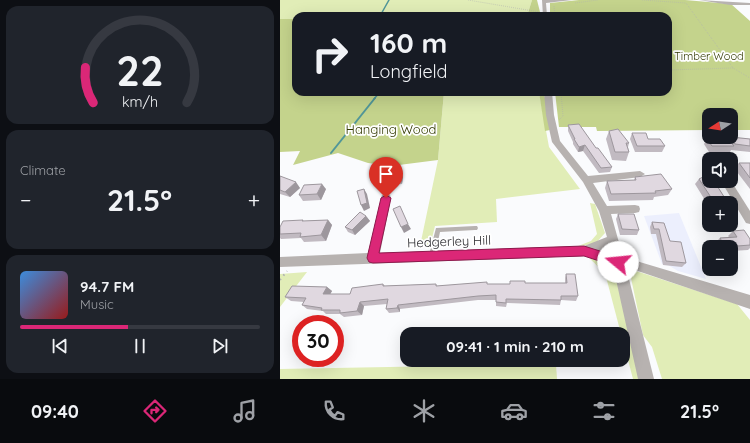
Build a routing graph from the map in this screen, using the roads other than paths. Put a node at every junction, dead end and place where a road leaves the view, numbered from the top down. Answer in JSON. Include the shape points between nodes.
{"nodes":[{"id":1,"x":570,"y":0,"type":"edge"},
{"id":2,"x":701,"y":0,"type":"edge"},
{"id":3,"x":544,"y":1,"type":"edge"},
{"id":4,"x":750,"y":4,"type":"edge"},
{"id":5,"x":545,"y":12,"type":"edge"},
{"id":6,"x":548,"y":96,"type":"edge"},
{"id":7,"x":640,"y":174,"type":"dead end"},
{"id":8,"x":586,"y":180,"type":"junction"},
{"id":9,"x":730,"y":188,"type":"edge"},
{"id":10,"x":386,"y":198,"type":"dead end"},
{"id":11,"x":636,"y":209,"type":"dead end"},
{"id":12,"x":604,"y":210,"type":"junction"},
{"id":13,"x":750,"y":220,"type":"edge"},
{"id":14,"x":475,"y":228,"type":"dead end"},
{"id":15,"x":613,"y":240,"type":"junction"},
{"id":16,"x":584,"y":251,"type":"junction"},
{"id":17,"x":432,"y":255,"type":"junction"},
{"id":18,"x":373,"y":258,"type":"junction"},
{"id":19,"x":280,"y":262,"type":"edge"},
{"id":20,"x":618,"y":262,"type":"junction"},
{"id":21,"x":750,"y":302,"type":"edge"},
{"id":22,"x":646,"y":379,"type":"edge"}],
"edges":[{"from":1,"to":3,"type":"street"},
{"from":2,"to":4,"type":"street"},
{"from":3,"to":5,"type":"street"},
{"from":6,"to":8,"type":"street","via":[[556,142]]},
{"from":7,"to":8,"type":"street"},
{"from":8,"to":12,"type":"street"},
{"from":9,"to":13,"type":"street"},
{"from":10,"to":18,"type":"street"},
{"from":11,"to":12,"type":"street"},
{"from":12,"to":15,"type":"street"},
{"from":14,"to":17,"type":"lane","via":[[438,230]]},
{"from":15,"to":16,"type":"street"},
{"from":15,"to":20,"type":"street"},
{"from":16,"to":17,"type":"street","name":"Hedgerley Hill"},
{"from":16,"to":20,"type":"street","name":"Hedgerley Hill"},
{"from":17,"to":18,"type":"street","name":"Hedgerley Hill"},
{"from":18,"to":19,"type":"street","name":"Hedgerley Hill"},
{"from":20,"to":21,"type":"street","name":"Hedgerley Hill","via":[[626,262]]},
{"from":20,"to":22,"type":"street"}]}
